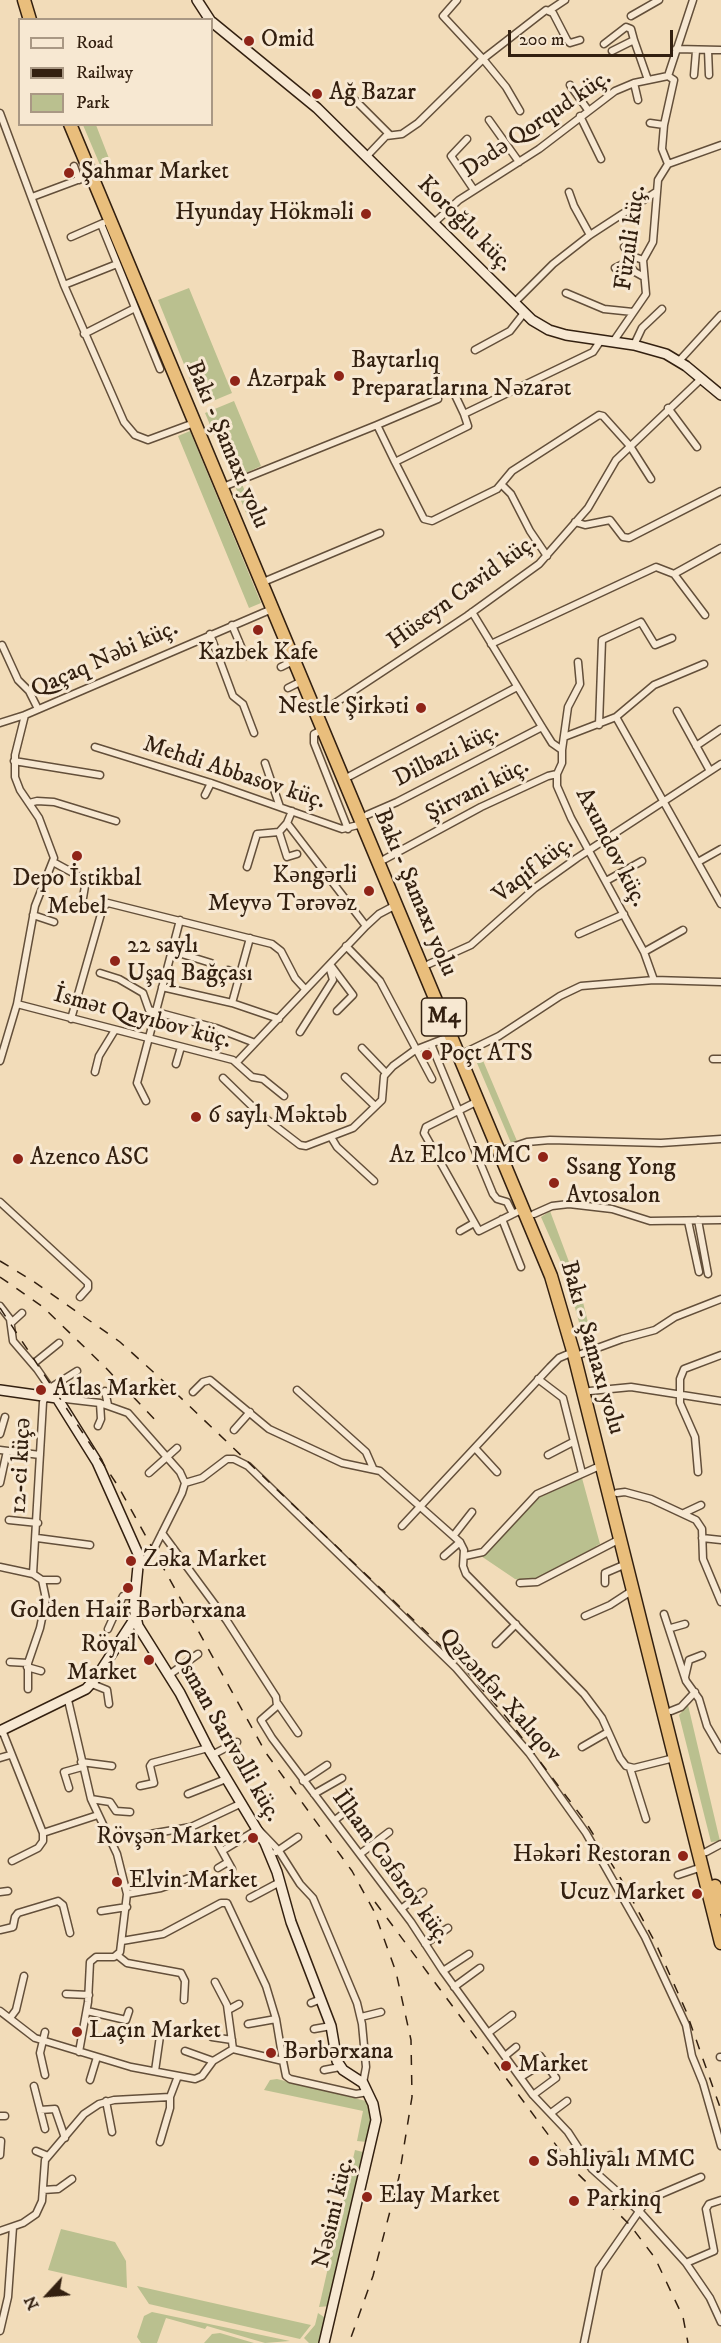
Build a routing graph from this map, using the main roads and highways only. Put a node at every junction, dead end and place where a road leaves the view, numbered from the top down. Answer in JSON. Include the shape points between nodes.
{"nodes":[{"id":1,"x":24,"y":0,"type":"edge"},
{"id":2,"x":32,"y":0,"type":"edge"},
{"id":3,"x":29,"y":18,"type":"edge"},
{"id":4,"x":36,"y":18,"type":"edge"},
{"id":5,"x":71,"y":126,"type":"edge"},
{"id":6,"x":78,"y":126,"type":"edge"},
{"id":7,"x":364,"y":820,"type":"junction"},
{"id":8,"x":524,"y":1212,"type":"junction"},
{"id":9,"x":577,"y":1353,"type":"junction"},
{"id":10,"x":721,"y":1908,"type":"edge"},
{"id":11,"x":721,"y":1943,"type":"edge"}],
"edges":[{"from":1,"to":3,"type":"highway"},
{"from":2,"to":4,"type":"highway"},
{"from":5,"to":7,"type":"highway","name":"Bakı - Şamaxı yolu","number":"M4","via":[[85,178]]},
{"from":6,"to":7,"type":"highway","name":"Bakı - Şamaxı yolu","number":"M4","via":[[350,776]]},
{"from":7,"to":8,"type":"highway","name":"Bakı - Şamaxı yolu","number":"M4"},
{"from":7,"to":8,"type":"highway","name":"Bakı - Şamaxı yolu","number":"M4","via":[[385,859],[506,1149]]},
{"from":8,"to":9,"type":"highway","name":"Bakı - Şamaxı yolu","number":"M4"},
{"from":9,"to":10,"type":"highway","name":"Bakı - Şamaxı yolu","number":"M4","via":[[590,1390]]},
{"from":9,"to":11,"type":"highway","name":"Bakı - Şamaxı yolu","number":"M4"}]}
